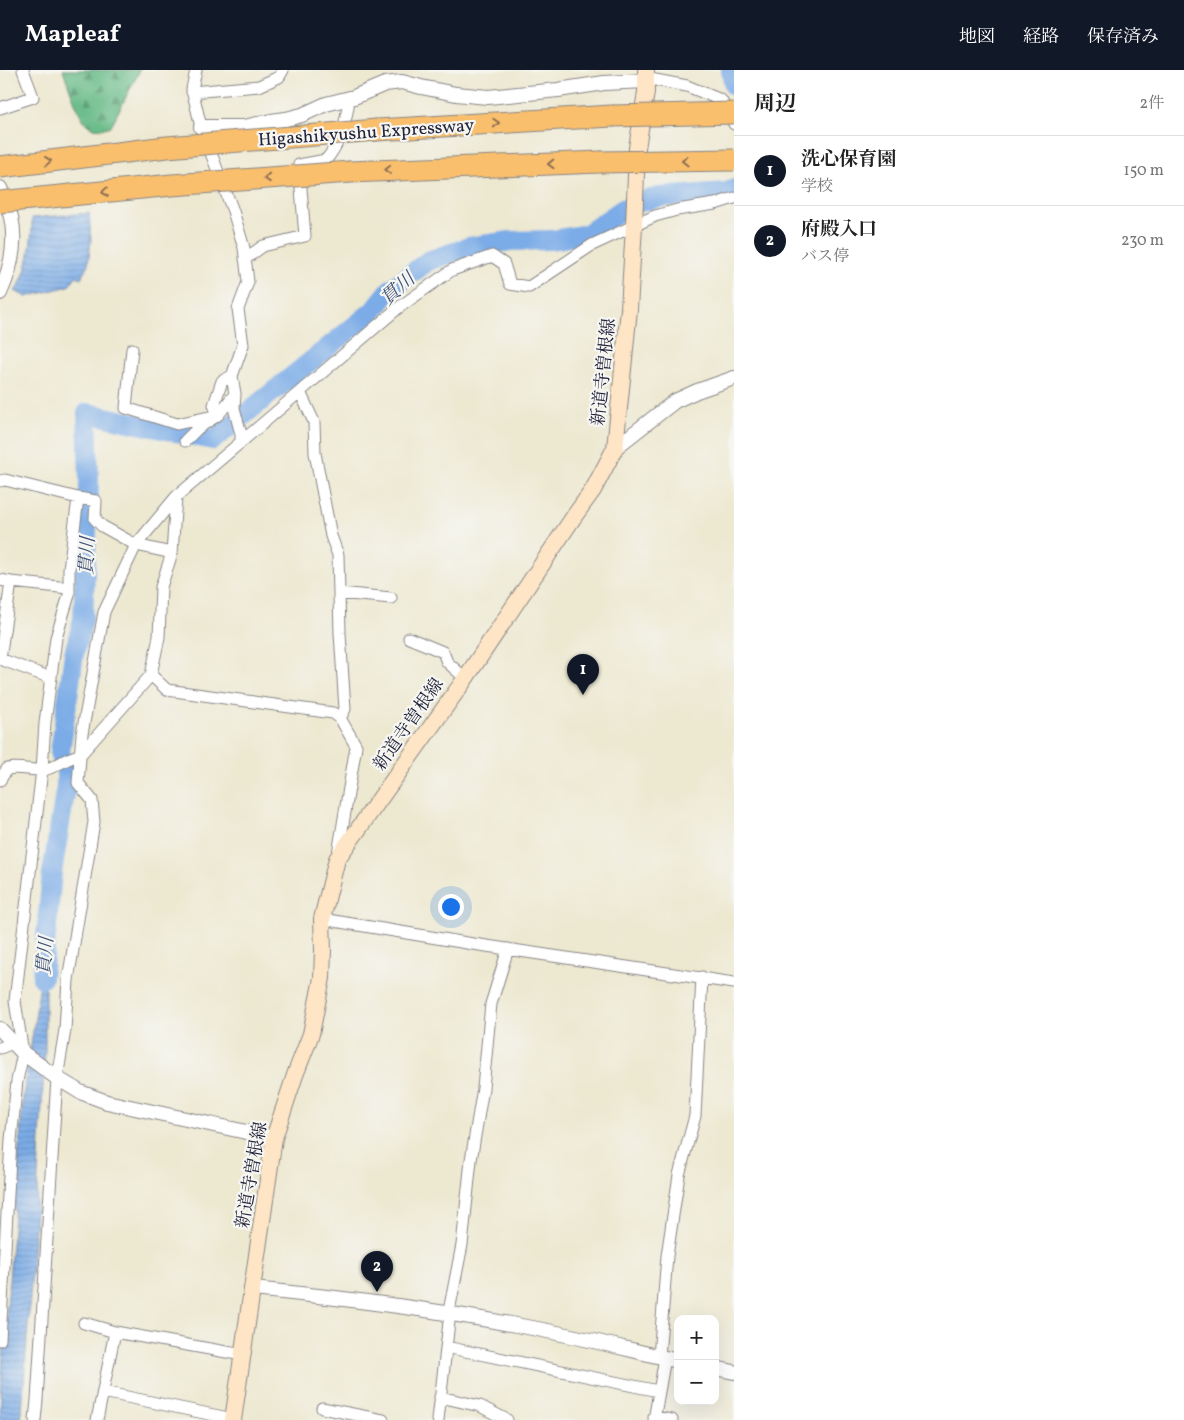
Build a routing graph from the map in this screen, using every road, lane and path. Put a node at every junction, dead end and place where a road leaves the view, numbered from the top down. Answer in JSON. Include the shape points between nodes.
{"nodes":[{"id":1,"x":24,"y":70,"type":"edge"},
{"id":2,"x":196,"y":70,"type":"edge"},
{"id":3,"x":283,"y":70,"type":"edge"},
{"id":4,"x":646,"y":75,"type":"edge"},
{"id":5,"x":192,"y":92,"type":"junction"},
{"id":6,"x":349,"y":98,"type":"junction"},
{"id":7,"x":0,"y":108,"type":"edge"},
{"id":8,"x":734,"y":113,"type":"edge"},
{"id":9,"x":734,"y":124,"type":"edge"},
{"id":10,"x":200,"y":127,"type":"junction"},
{"id":11,"x":734,"y":160,"type":"edge"},
{"id":12,"x":0,"y":167,"type":"edge"},
{"id":13,"x":0,"y":188,"type":"edge"},
{"id":14,"x":734,"y":198,"type":"edge"},
{"id":15,"x":0,"y":202,"type":"edge"},
{"id":16,"x":634,"y":225,"type":"junction"},
{"id":17,"x":246,"y":259,"type":"junction"},
{"id":18,"x":0,"y":293,"type":"edge"},
{"id":19,"x":132,"y":349,"type":"dead end"},
{"id":20,"x":232,"y":376,"type":"junction"},
{"id":21,"x":734,"y":378,"type":"edge"},
{"id":22,"x":300,"y":392,"type":"junction"},
{"id":23,"x":235,"y":394,"type":"junction"},
{"id":24,"x":218,"y":415,"type":"junction"},
{"id":25,"x":241,"y":438,"type":"junction"},
{"id":26,"x":185,"y":441,"type":"dead end"},
{"id":27,"x":615,"y":448,"type":"junction"},
{"id":28,"x":0,"y":481,"type":"edge"},
{"id":29,"x":176,"y":497,"type":"junction"},
{"id":30,"x":84,"y":499,"type":"junction"},
{"id":31,"x":134,"y":544,"type":"junction"},
{"id":32,"x":172,"y":553,"type":"junction"},
{"id":33,"x":6,"y":581,"type":"edge"},
{"id":34,"x":70,"y":588,"type":"junction"},
{"id":35,"x":339,"y":593,"type":"junction"},
{"id":36,"x":391,"y":598,"type":"dead end"},
{"id":37,"x":409,"y":638,"type":"dead end"},
{"id":38,"x":150,"y":675,"type":"junction"},
{"id":39,"x":51,"y":678,"type":"junction"},
{"id":40,"x":465,"y":678,"type":"junction"},
{"id":41,"x":340,"y":718,"type":"junction"},
{"id":42,"x":77,"y":756,"type":"junction"},
{"id":43,"x":45,"y":769,"type":"junction"},
{"id":44,"x":0,"y":780,"type":"edge"},
{"id":45,"x":337,"y":859,"type":"junction"},
{"id":46,"x":322,"y":919,"type":"junction"},
{"id":47,"x":508,"y":949,"type":"junction"},
{"id":48,"x":702,"y":977,"type":"junction"},
{"id":49,"x":734,"y":983,"type":"edge"},
{"id":50,"x":0,"y":1028,"type":"edge"},
{"id":51,"x":6,"y":1045,"type":"edge"},
{"id":52,"x":23,"y":1053,"type":"junction"},
{"id":53,"x":57,"y":1078,"type":"junction"},
{"id":54,"x":0,"y":1135,"type":"edge"},
{"id":55,"x":274,"y":1138,"type":"junction"},
{"id":56,"x":11,"y":1140,"type":"junction"},
{"id":57,"x":4,"y":1182,"type":"edge"},
{"id":58,"x":2,"y":1268,"type":"edge"},
{"id":59,"x":253,"y":1289,"type":"junction"},
{"id":60,"x":450,"y":1313,"type":"junction"},
{"id":61,"x":84,"y":1323,"type":"dead end"},
{"id":62,"x":115,"y":1332,"type":"junction"},
{"id":63,"x":0,"y":1340,"type":"edge"},
{"id":64,"x":446,"y":1347,"type":"junction"},
{"id":65,"x":243,"y":1355,"type":"junction"},
{"id":66,"x":667,"y":1358,"type":"edge"},
{"id":67,"x":719,"y":1369,"type":"edge"},
{"id":68,"x":734,"y":1372,"type":"edge"},
{"id":69,"x":658,"y":1391,"type":"junction"},
{"id":70,"x":103,"y":1392,"type":"junction"},
{"id":71,"x":440,"y":1397,"type":"junction"},
{"id":72,"x":322,"y":1408,"type":"dead end"},
{"id":73,"x":654,"y":1418,"type":"edge"},
{"id":74,"x":34,"y":1420,"type":"edge"},
{"id":75,"x":97,"y":1420,"type":"edge"},
{"id":76,"x":233,"y":1420,"type":"edge"},
{"id":77,"x":383,"y":1420,"type":"edge"},
{"id":78,"x":438,"y":1420,"type":"edge"},
{"id":79,"x":507,"y":1420,"type":"edge"},
{"id":80,"x":672,"y":1420,"type":"edge"}],
"edges":[{"from":1,"to":7,"type":"street","via":[[33,97]]},
{"from":2,"to":5,"type":"street"},
{"from":3,"to":5,"type":"street","via":[[279,77],[259,86]]},
{"from":4,"to":6,"type":"street","via":[[488,97],[456,94],[402,82],[385,84]]},
{"from":4,"to":9,"type":"street","via":[[650,80],[687,86],[721,100]]},
{"from":4,"to":16,"type":"main road","name":"新道寺曽根線","via":[[637,148]]},
{"from":5,"to":10,"type":"street"},
{"from":6,"to":10,"type":"street","via":[[244,128]]},
{"from":6,"to":17,"type":"street","via":[[335,149],[326,160],[299,164],[305,236],[263,246]]},
{"from":12,"to":8,"type":"highway","name":"Higashikyushu Expressway","one_way":true,"bridge":true,"via":[[166,147],[377,130],[612,116]]},
{"from":10,"to":17,"type":"street","via":[[233,211]]},
{"from":11,"to":15,"type":"highway","one_way":true,"bridge":true,"via":[[350,172]]},
{"from":13,"to":18,"type":"street","via":[[11,217],[14,237],[9,274]]},
{"from":14,"to":16,"type":"street","via":[[677,210]]},
{"from":16,"to":22,"type":"street","via":[[592,245],[529,287],[510,284],[504,264],[492,256],[452,270],[398,308]]},
{"from":16,"to":27,"type":"main road","name":"新道寺曽根線"},
{"from":17,"to":20,"type":"street","via":[[248,282],[238,310],[243,345]]},
{"from":19,"to":24,"type":"street","via":[[126,408],[177,424]]},
{"from":20,"to":23,"type":"street"},
{"from":20,"to":24,"type":"street","via":[[222,381],[214,405]]},
{"from":21,"to":27,"type":"street","via":[[674,401]]},
{"from":22,"to":25,"type":"street"},
{"from":22,"to":35,"type":"street","via":[[314,422],[315,453],[338,555]]},
{"from":23,"to":24,"type":"street"},
{"from":23,"to":25,"type":"street","via":[[234,408]]},
{"from":24,"to":26,"type":"street"},
{"from":25,"to":29,"type":"street"},
{"from":27,"to":40,"type":"main road","name":"新道寺曽根線","via":[[594,490]]},
{"from":28,"to":30,"type":"street"},
{"from":29,"to":31,"type":"street"},
{"from":29,"to":32,"type":"street"},
{"from":30,"to":31,"type":"street","via":[[96,501],[95,519],[102,526]]},
{"from":30,"to":34,"type":"street","via":[[69,569]]},
{"from":31,"to":32,"type":"street"},
{"from":31,"to":42,"type":"street","via":[[104,612]]},
{"from":32,"to":38,"type":"street","via":[[161,587],[159,637]]},
{"from":33,"to":34,"type":"street"},
{"from":33,"to":39,"type":"street","via":[[0,659]]},
{"from":34,"to":39,"type":"street","via":[[56,638]]},
{"from":35,"to":36,"type":"street"},
{"from":35,"to":41,"type":"street","via":[[345,709]]},
{"from":37,"to":40,"type":"street","via":[[443,652],[447,662]]},
{"from":38,"to":41,"type":"street","via":[[167,690],[333,713]]},
{"from":38,"to":42,"type":"street"},
{"from":39,"to":43,"type":"street","via":[[44,723]]},
{"from":40,"to":45,"type":"main road","name":"新道寺曽根線"},
{"from":41,"to":45,"type":"street","via":[[356,746]]},
{"from":42,"to":43,"type":"street"},
{"from":42,"to":53,"type":"street","via":[[78,783],[92,800],[94,822],[68,980],[65,1030]]},
{"from":43,"to":44,"type":"street","via":[[14,767],[7,769]]},
{"from":43,"to":52,"type":"street","via":[[15,1001]]},
{"from":45,"to":46,"type":"main road","name":"新道寺曽根線"},
{"from":46,"to":47,"type":"street"},
{"from":46,"to":55,"type":"main road","name":"新道寺曽根線","via":[[322,978],[311,1034]]},
{"from":47,"to":48,"type":"street"},
{"from":47,"to":60,"type":"street","via":[[491,1004],[483,1088]]},
{"from":48,"to":49,"type":"street"},
{"from":48,"to":66,"type":"street","via":[[695,1116],[679,1175],[666,1256]]},
{"from":50,"to":51,"type":"street"},
{"from":51,"to":52,"type":"street"},
{"from":52,"to":53,"type":"street"},
{"from":52,"to":56,"type":"street"},
{"from":53,"to":55,"type":"street","via":[[80,1092],[107,1102]]},
{"from":53,"to":74,"type":"street"},
{"from":54,"to":56,"type":"street"},
{"from":55,"to":59,"type":"main road","name":"新道寺曽根線"},
{"from":56,"to":57,"type":"street"},
{"from":57,"to":58,"type":"street"},
{"from":58,"to":63,"type":"street"},
{"from":59,"to":60,"type":"street"},
{"from":59,"to":65,"type":"main road","name":"新道寺曽根線"},
{"from":60,"to":64,"type":"street"},
{"from":60,"to":66,"type":"street"},
{"from":61,"to":62,"type":"street"},
{"from":62,"to":65,"type":"street"},
{"from":62,"to":70,"type":"street"},
{"from":64,"to":69,"type":"street"},
{"from":64,"to":71,"type":"street"},
{"from":65,"to":76,"type":"main road","name":"新道寺曽根線"},
{"from":66,"to":69,"type":"street"},
{"from":67,"to":68,"type":"street"},
{"from":69,"to":73,"type":"street"},
{"from":70,"to":75,"type":"street"},
{"from":70,"to":76,"type":"street"},
{"from":71,"to":78,"type":"street"},
{"from":71,"to":79,"type":"street","via":[[480,1406]]},
{"from":72,"to":77,"type":"street"},
{"from":73,"to":80,"type":"street"}]}
